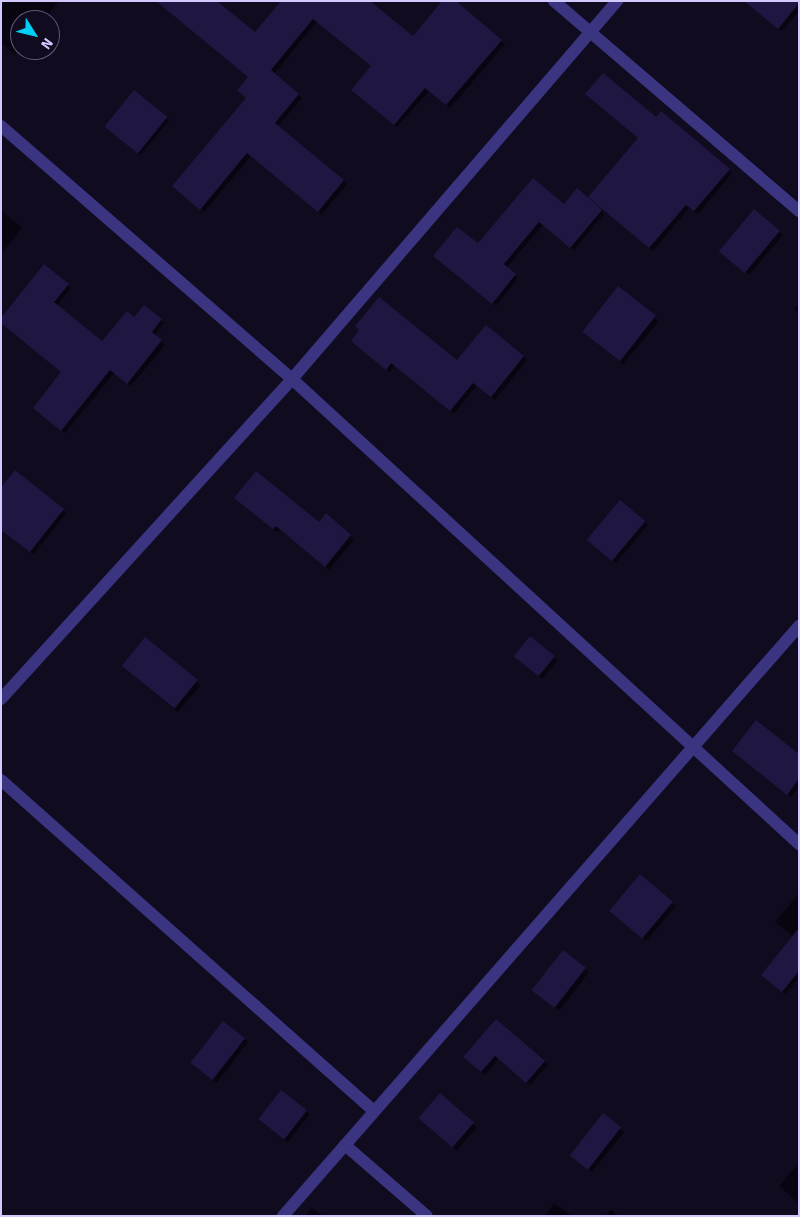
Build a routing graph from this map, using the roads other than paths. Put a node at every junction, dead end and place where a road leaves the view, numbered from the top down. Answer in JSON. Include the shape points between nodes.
{"nodes":[{"id":1,"x":554,"y":1,"type":"edge"},
{"id":2,"x":617,"y":1,"type":"edge"},
{"id":3,"x":589,"y":33,"type":"junction"},
{"id":4,"x":1,"y":126,"type":"edge"},
{"id":5,"x":799,"y":211,"type":"edge"},
{"id":6,"x":292,"y":379,"type":"junction"},
{"id":7,"x":799,"y":626,"type":"edge"},
{"id":8,"x":1,"y":700,"type":"edge"},
{"id":9,"x":691,"y":748,"type":"junction"},
{"id":10,"x":1,"y":780,"type":"edge"},
{"id":11,"x":799,"y":844,"type":"edge"},
{"id":12,"x":374,"y":1112,"type":"junction"},
{"id":13,"x":345,"y":1144,"type":"junction"},
{"id":14,"x":283,"y":1216,"type":"edge"},
{"id":15,"x":427,"y":1216,"type":"edge"}],
"edges":[{"from":1,"to":3,"type":"street"},
{"from":2,"to":3,"type":"street"},
{"from":3,"to":5,"type":"street"},
{"from":3,"to":6,"type":"street"},
{"from":4,"to":6,"type":"street"},
{"from":6,"to":8,"type":"street"},
{"from":6,"to":9,"type":"street"},
{"from":7,"to":9,"type":"street"},
{"from":9,"to":11,"type":"street"},
{"from":9,"to":12,"type":"street"},
{"from":10,"to":12,"type":"street"},
{"from":12,"to":13,"type":"street"},
{"from":13,"to":14,"type":"street"},
{"from":13,"to":15,"type":"street"}]}
